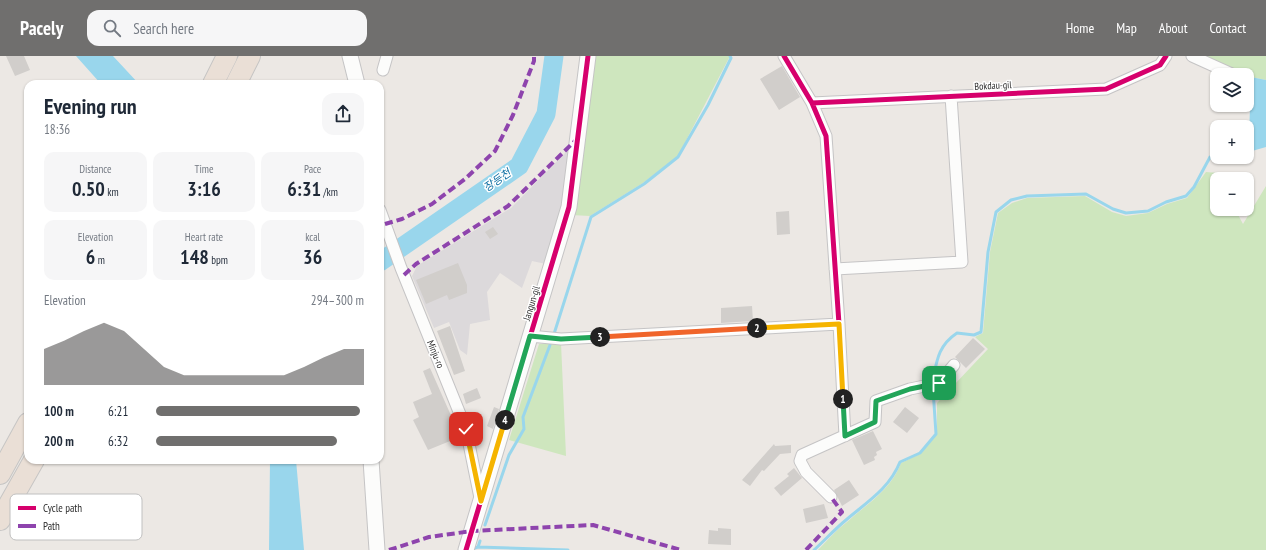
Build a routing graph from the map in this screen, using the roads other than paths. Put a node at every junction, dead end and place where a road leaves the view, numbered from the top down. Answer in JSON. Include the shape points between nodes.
{"nodes":[{"id":1,"x":227,"y":56,"type":"edge"},
{"id":2,"x":250,"y":56,"type":"edge"},
{"id":3,"x":350,"y":56,"type":"edge"},
{"id":4,"x":387,"y":56,"type":"edge"},
{"id":5,"x":588,"y":56,"type":"edge"},
{"id":6,"x":784,"y":56,"type":"edge"},
{"id":7,"x":1166,"y":56,"type":"edge"},
{"id":8,"x":1192,"y":56,"type":"edge"},
{"id":9,"x":1219,"y":68,"type":"edge"},
{"id":10,"x":383,"y":70,"type":"dead end"},
{"id":11,"x":215,"y":80,"type":"edge"},
{"id":12,"x":238,"y":80,"type":"edge"},
{"id":13,"x":356,"y":80,"type":"edge"},
{"id":14,"x":951,"y":96,"type":"junction"},
{"id":15,"x":812,"y":103,"type":"junction"},
{"id":16,"x":384,"y":221,"type":"edge"},
{"id":17,"x":835,"y":269,"type":"junction"},
{"id":18,"x":839,"y":324,"type":"junction"},
{"id":19,"x":530,"y":336,"type":"junction"},
{"id":20,"x":954,"y":365,"type":"dead end"},
{"id":21,"x":24,"y":430,"type":"edge"},
{"id":22,"x":845,"y":436,"type":"junction"},
{"id":23,"x":32,"y":464,"type":"edge"},
{"id":24,"x":371,"y":464,"type":"edge"},
{"id":25,"x":0,"y":474,"type":"edge"},
{"id":26,"x":15,"y":494,"type":"edge"},
{"id":27,"x":831,"y":497,"type":"dead end"},
{"id":28,"x":481,"y":501,"type":"junction"},
{"id":29,"x":10,"y":502,"type":"edge"},
{"id":30,"x":0,"y":520,"type":"edge"},
{"id":31,"x":468,"y":544,"type":"edge"},
{"id":32,"x":378,"y":550,"type":"edge"}],
"edges":[{"from":1,"to":11,"type":"highway"},
{"from":2,"to":12,"type":"highway"},
{"from":3,"to":13,"type":"street"},
{"from":4,"to":10,"type":"street"},
{"from":5,"to":19,"type":"street","name":"Jangun-gil","via":[[569,207]]},
{"from":6,"to":15,"type":"street"},
{"from":7,"to":14,"type":"street","name":"Bokdau-gil","via":[[1160,65],[1106,89]]},
{"from":8,"to":9,"type":"street"},
{"from":14,"to":15,"type":"street","name":"Bokdau-gil"},
{"from":14,"to":17,"type":"street","via":[[962,262]]},
{"from":15,"to":17,"type":"street","via":[[826,136]]},
{"from":16,"to":28,"type":"street","name":"Minju-ro","via":[[466,429]]},
{"from":17,"to":18,"type":"street"},
{"from":18,"to":19,"type":"street","name":"Jangun-gil","via":[[561,339]]},
{"from":18,"to":22,"type":"street"},
{"from":19,"to":28,"type":"street","name":"Jangun-gil"},
{"from":20,"to":22,"type":"street","via":[[939,383],[910,389],[876,401],[875,422]]},
{"from":21,"to":25,"type":"highway"},
{"from":22,"to":27,"type":"street","via":[[802,455],[800,461],[806,472]]},
{"from":23,"to":26,"type":"highway"},
{"from":24,"to":32,"type":"street"},
{"from":28,"to":31,"type":"street","name":"Jangun-gil"},
{"from":29,"to":30,"type":"highway"}]}
